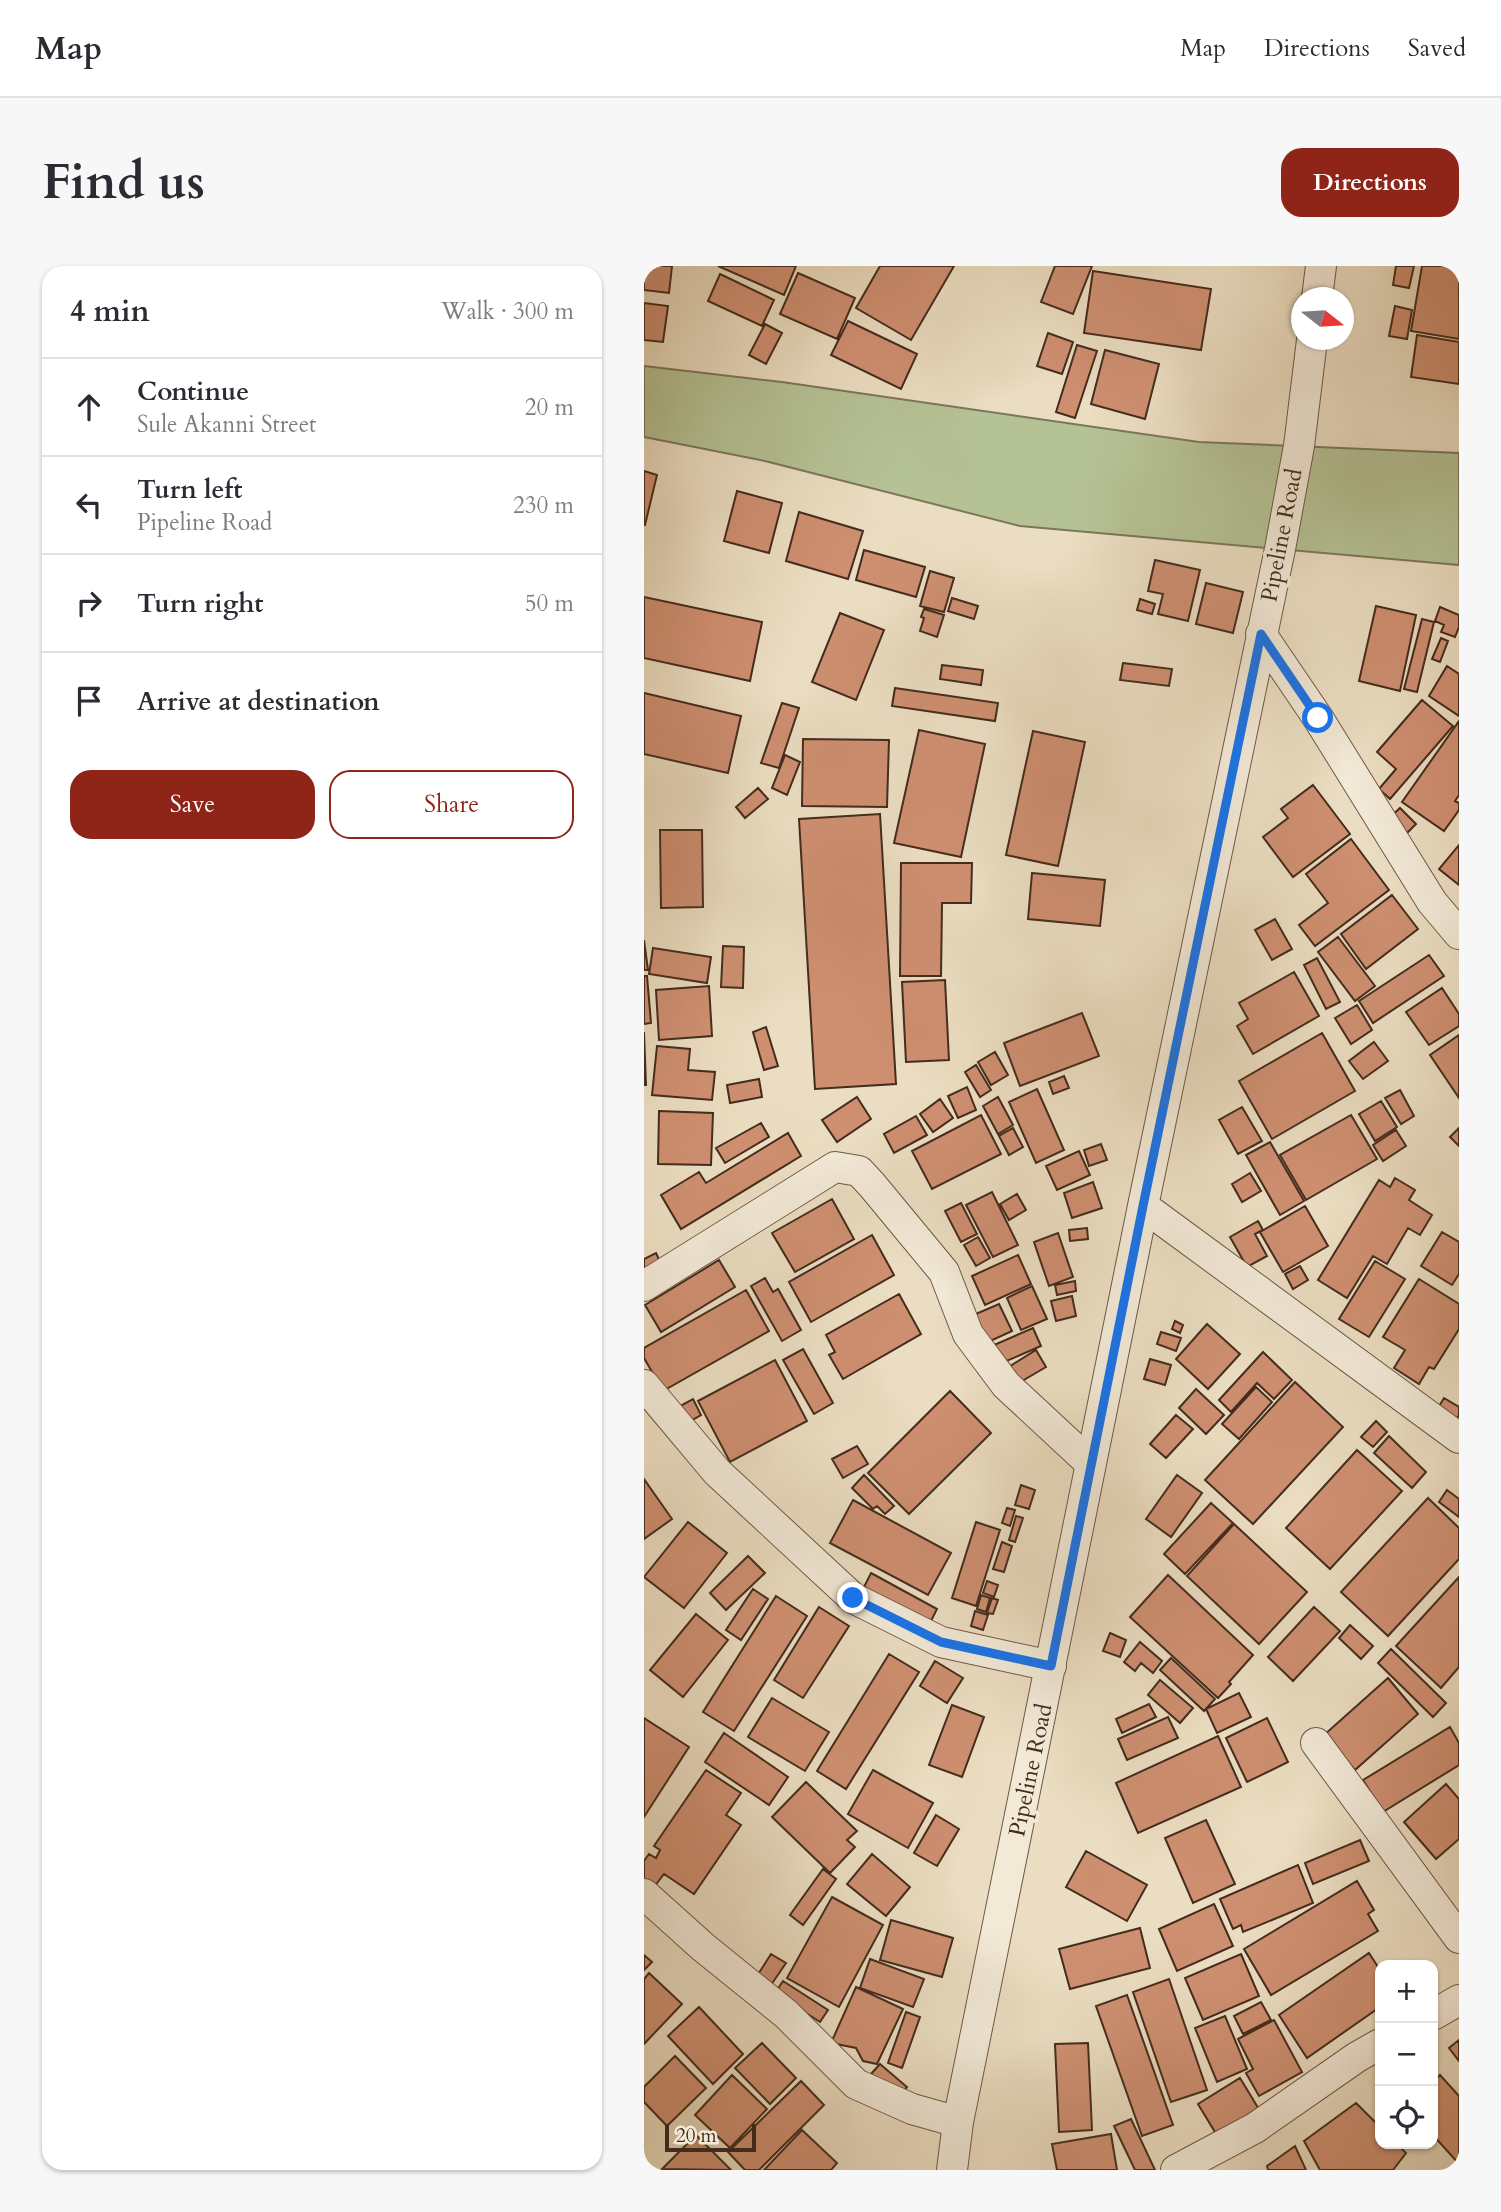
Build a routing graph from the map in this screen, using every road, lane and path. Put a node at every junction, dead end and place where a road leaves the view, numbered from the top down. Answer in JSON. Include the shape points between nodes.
{"nodes":[{"id":1,"x":1321,"y":266,"type":"edge"},
{"id":2,"x":1318,"y":287,"type":"edge"},
{"id":3,"x":1311,"y":350,"type":"edge"},
{"id":4,"x":1261,"y":634,"type":"junction"},
{"id":5,"x":1459,"y":934,"type":"edge"},
{"id":6,"x":1143,"y":1206,"type":"junction"},
{"id":7,"x":644,"y":1286,"type":"edge"},
{"id":8,"x":644,"y":1385,"type":"edge"},
{"id":9,"x":1459,"y":1438,"type":"edge"},
{"id":10,"x":1090,"y":1463,"type":"junction"},
{"id":11,"x":1051,"y":1666,"type":"junction"},
{"id":12,"x":1316,"y":1744,"type":"dead end"},
{"id":13,"x":644,"y":1894,"type":"edge"},
{"id":14,"x":1459,"y":1938,"type":"edge"},
{"id":15,"x":1459,"y":2000,"type":"edge"},
{"id":16,"x":1438,"y":2012,"type":"edge"},
{"id":17,"x":1375,"y":2047,"type":"edge"},
{"id":18,"x":958,"y":2122,"type":"junction"},
{"id":19,"x":952,"y":2170,"type":"edge"},
{"id":20,"x":1176,"y":2170,"type":"edge"}],
"edges":[{"from":1,"to":2,"type":"street"},
{"from":3,"to":4,"type":"street","name":"Pipeline Road","via":[[1298,446]]},
{"from":4,"to":5,"type":"street","via":[[1432,902]]},
{"from":4,"to":6,"type":"street","name":"Pipeline Road"},
{"from":6,"to":9,"type":"street"},
{"from":6,"to":10,"type":"street","name":"Pipeline Road"},
{"from":7,"to":10,"type":"street","via":[[835,1167],[859,1171],[944,1272],[968,1334],[1006,1385]]},
{"from":8,"to":11,"type":"street","via":[[717,1472],[853,1598],[941,1642]]},
{"from":10,"to":11,"type":"street","name":"Pipeline Road"},
{"from":11,"to":18,"type":"street","name":"Pipeline Road"},
{"from":12,"to":14,"type":"street"},
{"from":13,"to":18,"type":"street","via":[[786,2014],[856,2084],[912,2109]]},
{"from":15,"to":16,"type":"street"},
{"from":17,"to":20,"type":"street","via":[[1255,2129]]},
{"from":18,"to":19,"type":"street","name":"Pipeline Road"}]}
